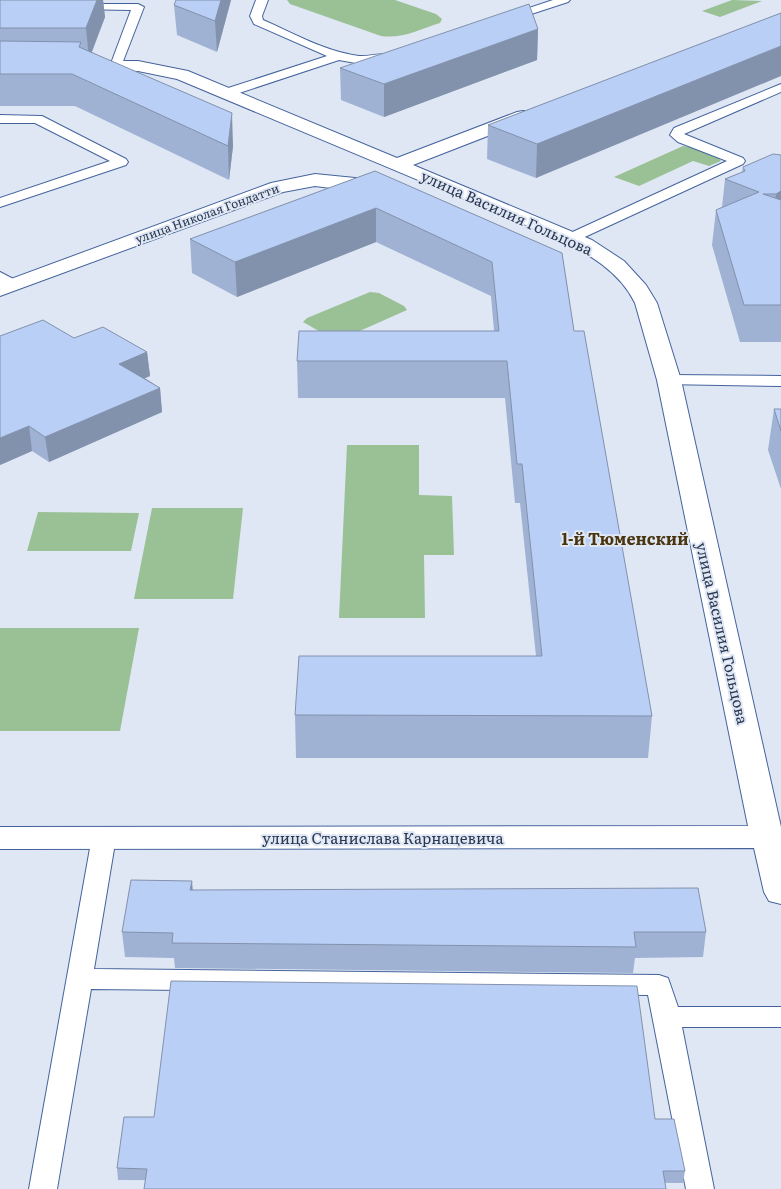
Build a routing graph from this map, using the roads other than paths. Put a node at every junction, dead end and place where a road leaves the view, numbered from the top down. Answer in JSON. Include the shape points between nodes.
{"nodes":[{"id":1,"x":262,"y":0,"type":"edge"},
{"id":2,"x":564,"y":0,"type":"edge"},
{"id":3,"x":64,"y":7,"type":"edge"},
{"id":4,"x":497,"y":22,"type":"edge"},
{"id":5,"x":403,"y":54,"type":"edge"},
{"id":6,"x":338,"y":56,"type":"junction"},
{"id":7,"x":61,"y":66,"type":"edge"},
{"id":8,"x":116,"y":66,"type":"junction"},
{"id":9,"x":781,"y":88,"type":"edge"},
{"id":10,"x":226,"y":93,"type":"junction"},
{"id":11,"x":542,"y":109,"type":"edge"},
{"id":12,"x":0,"y":119,"type":"edge"},
{"id":13,"x":398,"y":164,"type":"junction"},
{"id":14,"x":420,"y":173,"type":"junction"},
{"id":15,"x":0,"y":203,"type":"edge"},
{"id":16,"x":571,"y":238,"type":"junction"},
{"id":17,"x":4,"y":284,"type":"edge"},
{"id":18,"x":668,"y":380,"type":"junction"},
{"id":19,"x":781,"y":382,"type":"edge"},
{"id":20,"x":104,"y":837,"type":"junction"},
{"id":21,"x":767,"y":837,"type":"junction"},
{"id":22,"x":0,"y":838,"type":"edge"},
{"id":23,"x":781,"y":892,"type":"edge"},
{"id":24,"x":80,"y":979,"type":"junction"},
{"id":25,"x":667,"y":1017,"type":"junction"},
{"id":26,"x":781,"y":1017,"type":"edge"},
{"id":27,"x":43,"y":1189,"type":"edge"},
{"id":28,"x":700,"y":1189,"type":"edge"}],
"edges":[{"from":1,"to":6,"type":"lane","via":[[256,16],[258,22]]},
{"from":2,"to":4,"type":"lane"},
{"from":3,"to":8,"type":"lane","via":[[138,7]]},
{"from":5,"to":6,"type":"lane","via":[[378,60]]},
{"from":6,"to":10,"type":"lane"},
{"from":7,"to":8,"type":"street","name":"улица Василия Гольцова"},
{"from":8,"to":10,"type":"street","name":"улица Василия Гольцова","via":[[169,71]]},
{"from":9,"to":16,"type":"lane","via":[[677,134],[738,161]]},
{"from":10,"to":13,"type":"street","name":"улица Василия Гольцова"},
{"from":11,"to":13,"type":"street"},
{"from":12,"to":15,"type":"lane","via":[[37,119],[121,162]]},
{"from":13,"to":14,"type":"street","name":"улица Василия Гольцова"},
{"from":14,"to":16,"type":"street","name":"улица Василия Гольцова"},
{"from":14,"to":17,"type":"street","name":"улица Николая Гондатти","via":[[391,184],[363,186],[315,180],[278,187]]},
{"from":16,"to":18,"type":"street","name":"улица Василия Гольцова","via":[[617,265],[640,289]]},
{"from":18,"to":19,"type":"lane"},
{"from":18,"to":21,"type":"street","name":"улица Василия Гольцова"},
{"from":20,"to":21,"type":"street","name":"улица Станислава Карнацевича"},
{"from":20,"to":22,"type":"street","name":"улица Станислава Карнацевича"},
{"from":20,"to":24,"type":"lane"},
{"from":21,"to":23,"type":"street","name":"улица Василия Гольцова"},
{"from":24,"to":25,"type":"lane","via":[[659,985]]},
{"from":24,"to":27,"type":"lane"},
{"from":25,"to":26,"type":"lane"},
{"from":25,"to":28,"type":"lane"}]}
